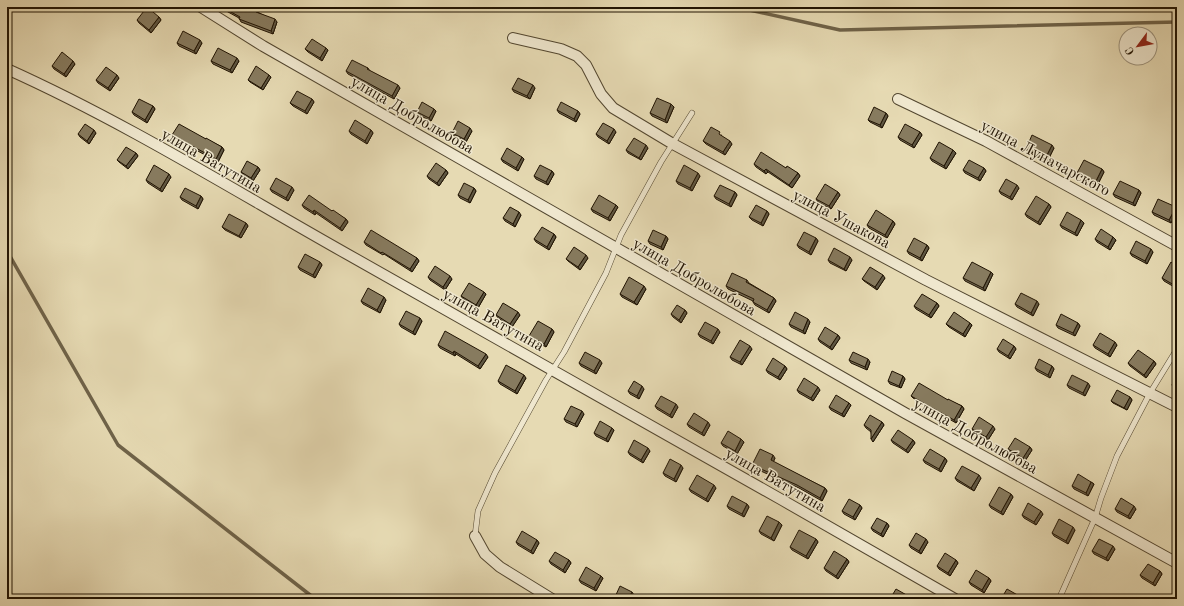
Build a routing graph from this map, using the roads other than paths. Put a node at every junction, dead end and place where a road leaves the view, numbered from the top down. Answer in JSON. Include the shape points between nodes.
{"nodes":[{"id":1,"x":201,"y":7,"type":"edge"},
{"id":2,"x":513,"y":38,"type":"dead end"},
{"id":3,"x":11,"y":71,"type":"edge"},
{"id":4,"x":898,"y":99,"type":"dead end"},
{"id":5,"x":692,"y":113,"type":"dead end"},
{"id":6,"x":673,"y":144,"type":"junction"},
{"id":7,"x":1177,"y":246,"type":"edge"},
{"id":8,"x":616,"y":248,"type":"junction"},
{"id":9,"x":1177,"y":350,"type":"edge"},
{"id":10,"x":552,"y":369,"type":"junction"},
{"id":11,"x":1150,"y":393,"type":"junction"},
{"id":12,"x":1177,"y":407,"type":"edge"},
{"id":13,"x":1095,"y":518,"type":"junction"},
{"id":14,"x":475,"y":536,"type":"joint"},
{"id":15,"x":1177,"y":563,"type":"edge"},
{"id":16,"x":552,"y":599,"type":"edge"},
{"id":17,"x":955,"y":599,"type":"edge"},
{"id":18,"x":1059,"y":599,"type":"edge"}],
"edges":[{"from":1,"to":8,"type":"street","name":"улица Добролюбова","via":[[263,46]]},
{"from":2,"to":6,"type":"street","name":"улица Ушакова","via":[[561,49],[577,56],[586,65],[600,94],[614,108]]},
{"from":3,"to":10,"type":"street","name":"улица Ватутина","via":[[128,129]]},
{"from":4,"to":7,"type":"street","name":"улица Луначарского","via":[[986,142]]},
{"from":5,"to":6,"type":"lane"},
{"from":6,"to":8,"type":"lane","via":[[624,228]]},
{"from":6,"to":11,"type":"street","name":"улица Ушакова","via":[[926,280]]},
{"from":8,"to":10,"type":"lane","via":[[596,292]]},
{"from":8,"to":13,"type":"street","name":"улица Добролюбова"},
{"from":9,"to":11,"type":"lane"},
{"from":10,"to":14,"type":"lane","via":[[495,473],[478,511]]},
{"from":10,"to":17,"type":"street","name":"улица Ватутина"},
{"from":11,"to":12,"type":"street","name":"улица Ушакова"},
{"from":11,"to":13,"type":"lane","via":[[1117,456]]},
{"from":13,"to":15,"type":"street","name":"улица Добролюбова"},
{"from":13,"to":18,"type":"lane"},
{"from":14,"to":16,"type":"street","via":[[485,554],[500,567]]}]}
